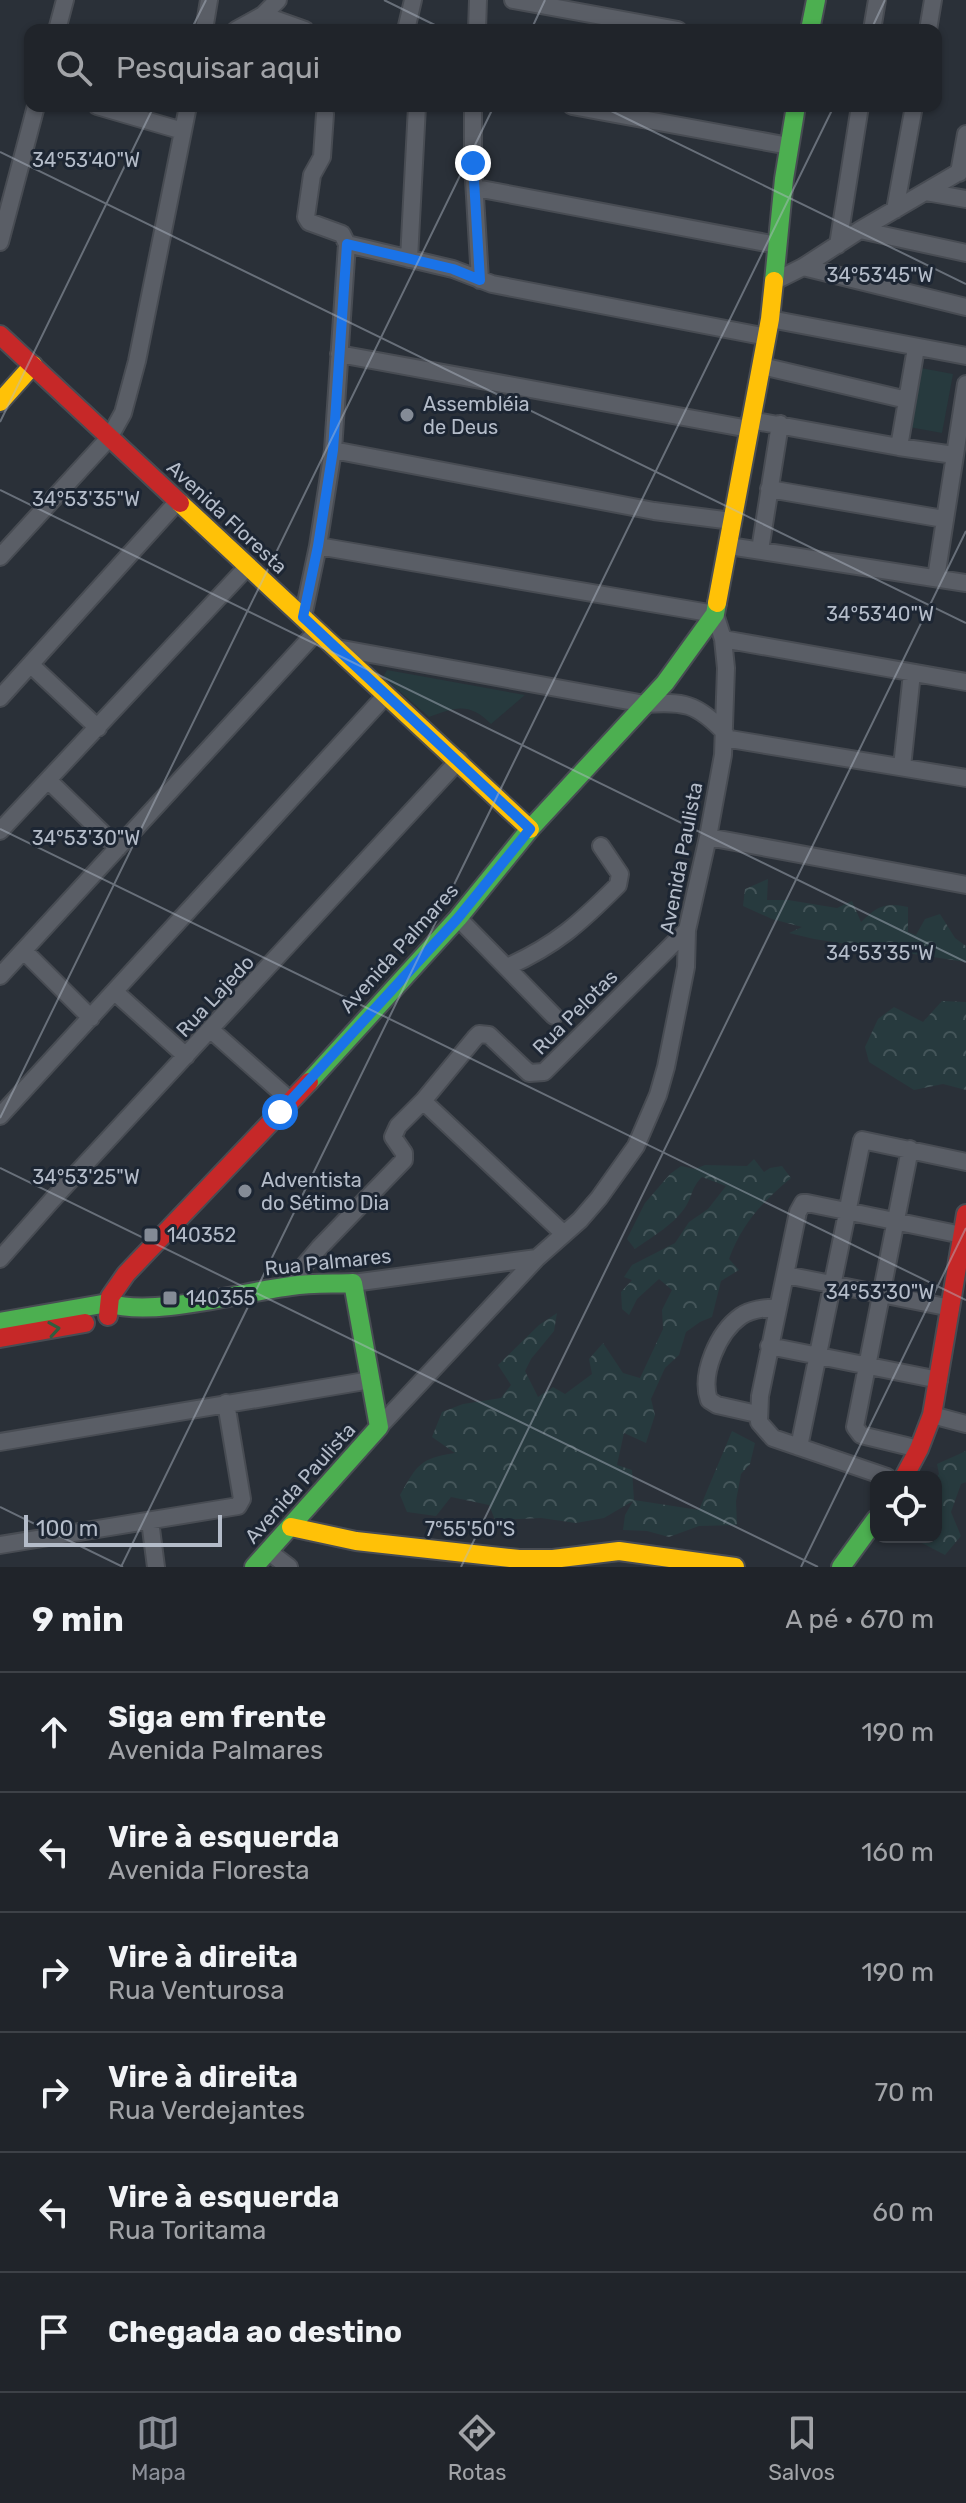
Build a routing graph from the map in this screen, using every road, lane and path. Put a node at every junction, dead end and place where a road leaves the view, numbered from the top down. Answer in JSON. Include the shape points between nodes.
{"nodes":[{"id":1,"x":65,"y":0,"type":"edge"},
{"id":2,"x":209,"y":0,"type":"edge"},
{"id":3,"x":278,"y":0,"type":"edge"},
{"id":4,"x":413,"y":0,"type":"edge"},
{"id":5,"x":478,"y":0,"type":"edge"},
{"id":6,"x":513,"y":0,"type":"edge"},
{"id":7,"x":816,"y":0,"type":"edge"},
{"id":8,"x":877,"y":0,"type":"edge"},
{"id":9,"x":933,"y":0,"type":"edge"},
{"id":10,"x":263,"y":15,"type":"junction"},
{"id":11,"x":59,"y":24,"type":"edge"},
{"id":12,"x":205,"y":24,"type":"edge"},
{"id":13,"x":247,"y":24,"type":"edge"},
{"id":14,"x":288,"y":24,"type":"edge"},
{"id":15,"x":407,"y":24,"type":"edge"},
{"id":16,"x":477,"y":24,"type":"edge"},
{"id":17,"x":645,"y":24,"type":"edge"},
{"id":18,"x":811,"y":24,"type":"edge"},
{"id":19,"x":873,"y":24,"type":"edge"},
{"id":20,"x":929,"y":24,"type":"edge"},
{"id":21,"x":34,"y":112,"type":"edge"},
{"id":22,"x":118,"y":112,"type":"edge"},
{"id":23,"x":187,"y":112,"type":"edge"},
{"id":24,"x":417,"y":112,"type":"edge"},
{"id":25,"x":473,"y":112,"type":"edge"},
{"id":26,"x":605,"y":112,"type":"edge"},
{"id":27,"x":795,"y":112,"type":"edge"},
{"id":28,"x":859,"y":112,"type":"edge"},
{"id":29,"x":913,"y":112,"type":"edge"},
{"id":30,"x":325,"y":114,"type":"dead end"},
{"id":31,"x":183,"y":131,"type":"junction"},
{"id":32,"x":966,"y":134,"type":"edge"},
{"id":33,"x":789,"y":146,"type":"junction"},
{"id":34,"x":962,"y":171,"type":"edge"},
{"id":35,"x":476,"y":188,"type":"junction"},
{"id":36,"x":926,"y":192,"type":"junction"},
{"id":37,"x":966,"y":199,"type":"edge"},
{"id":38,"x":895,"y":210,"type":"junction"},
{"id":39,"x":860,"y":230,"type":"junction"},
{"id":40,"x":0,"y":242,"type":"edge"},
{"id":41,"x":347,"y":244,"type":"junction"},
{"id":42,"x":777,"y":245,"type":"junction"},
{"id":43,"x":838,"y":245,"type":"junction"},
{"id":44,"x":966,"y":253,"type":"edge"},
{"id":45,"x":409,"y":259,"type":"junction"},
{"id":46,"x":803,"y":267,"type":"junction"},
{"id":47,"x":480,"y":280,"type":"junction"},
{"id":48,"x":775,"y":281,"type":"junction"},
{"id":49,"x":966,"y":307,"type":"edge"},
{"id":50,"x":768,"y":328,"type":"junction"},
{"id":51,"x":0,"y":335,"type":"edge"},
{"id":52,"x":916,"y":348,"type":"junction"},
{"id":53,"x":339,"y":354,"type":"junction"},
{"id":54,"x":966,"y":356,"type":"edge"},
{"id":55,"x":33,"y":365,"type":"junction"},
{"id":56,"x":762,"y":366,"type":"junction"},
{"id":57,"x":966,"y":389,"type":"edge"},
{"id":58,"x":907,"y":400,"type":"junction"},
{"id":59,"x":0,"y":402,"type":"edge"},
{"id":60,"x":750,"y":424,"type":"junction"},
{"id":61,"x":780,"y":424,"type":"junction"},
{"id":62,"x":109,"y":438,"type":"junction"},
{"id":63,"x":899,"y":447,"type":"junction"},
{"id":64,"x":333,"y":450,"type":"junction"},
{"id":65,"x":954,"y":455,"type":"junction"},
{"id":66,"x":769,"y":489,"type":"junction"},
{"id":67,"x":178,"y":501,"type":"junction"},
{"id":68,"x":944,"y":519,"type":"junction"},
{"id":69,"x":732,"y":521,"type":"junction"},
{"id":70,"x":318,"y":546,"type":"junction"},
{"id":71,"x":729,"y":546,"type":"junction"},
{"id":72,"x":760,"y":550,"type":"junction"},
{"id":73,"x":0,"y":557,"type":"edge"},
{"id":74,"x":248,"y":566,"type":"junction"},
{"id":75,"x":936,"y":578,"type":"junction"},
{"id":76,"x":966,"y":583,"type":"edge"},
{"id":77,"x":715,"y":614,"type":"junction"},
{"id":78,"x":303,"y":617,"type":"junction"},
{"id":79,"x":317,"y":631,"type":"junction"},
{"id":80,"x":723,"y":639,"type":"junction"},
{"id":81,"x":337,"y":648,"type":"junction"},
{"id":82,"x":31,"y":665,"type":"junction"},
{"id":83,"x":912,"y":673,"type":"junction"},
{"id":84,"x":966,"y":682,"type":"edge"},
{"id":85,"x":386,"y":695,"type":"junction"},
{"id":86,"x":0,"y":698,"type":"edge"},
{"id":87,"x":645,"y":704,"type":"junction"},
{"id":88,"x":98,"y":728,"type":"junction"},
{"id":89,"x":724,"y":735,"type":"junction"},
{"id":90,"x":459,"y":760,"type":"junction"},
{"id":91,"x":902,"y":767,"type":"junction"},
{"id":92,"x":966,"y":778,"type":"edge"},
{"id":93,"x":48,"y":780,"type":"junction"},
{"id":94,"x":530,"y":829,"type":"junction"},
{"id":95,"x":0,"y":831,"type":"edge"},
{"id":96,"x":708,"y":837,"type":"junction"},
{"id":97,"x":601,"y":846,"type":"dead end"},
{"id":98,"x":118,"y":848,"type":"junction"},
{"id":99,"x":966,"y":885,"type":"edge"},
{"id":100,"x":458,"y":918,"type":"junction"},
{"id":101,"x":687,"y":930,"type":"junction"},
{"id":102,"x":24,"y":951,"type":"junction"},
{"id":103,"x":507,"y":967,"type":"junction"},
{"id":104,"x":0,"y":976,"type":"edge"},
{"id":105,"x":115,"y":992,"type":"junction"},
{"id":106,"x":554,"y":1016,"type":"dead end"},
{"id":107,"x":91,"y":1018,"type":"junction"},
{"id":108,"x":211,"y":1030,"type":"junction"},
{"id":109,"x":186,"y":1056,"type":"junction"},
{"id":110,"x":291,"y":1101,"type":"junction"},
{"id":111,"x":423,"y":1101,"type":"junction"},
{"id":112,"x":0,"y":1116,"type":"edge"},
{"id":113,"x":910,"y":1149,"type":"junction"},
{"id":114,"x":966,"y":1162,"type":"edge"},
{"id":115,"x":848,"y":1212,"type":"junction"},
{"id":116,"x":966,"y":1215,"type":"edge"},
{"id":117,"x":895,"y":1223,"type":"junction"},
{"id":118,"x":563,"y":1233,"type":"junction"},
{"id":119,"x":962,"y":1235,"type":"junction"},
{"id":120,"x":537,"y":1258,"type":"junction"},
{"id":121,"x":0,"y":1259,"type":"edge"},
{"id":122,"x":786,"y":1275,"type":"junction"},
{"id":123,"x":353,"y":1283,"type":"junction"},
{"id":124,"x":834,"y":1284,"type":"junction"},
{"id":125,"x":295,"y":1285,"type":"junction"},
{"id":126,"x":881,"y":1293,"type":"junction"},
{"id":127,"x":777,"y":1307,"type":"junction"},
{"id":128,"x":951,"y":1308,"type":"junction"},
{"id":129,"x":113,"y":1309,"type":"junction"},
{"id":130,"x":0,"y":1322,"type":"edge"},
{"id":131,"x":0,"y":1338,"type":"edge"},
{"id":132,"x":769,"y":1346,"type":"junction"},
{"id":133,"x":819,"y":1355,"type":"junction"},
{"id":134,"x":866,"y":1365,"type":"junction"},
{"id":135,"x":371,"y":1380,"type":"junction"},
{"id":136,"x":939,"y":1380,"type":"junction"},
{"id":137,"x":226,"y":1403,"type":"junction"},
{"id":138,"x":757,"y":1414,"type":"junction"},
{"id":139,"x":932,"y":1415,"type":"junction"},
{"id":140,"x":966,"y":1424,"type":"edge"},
{"id":141,"x":379,"y":1427,"type":"junction"},
{"id":142,"x":0,"y":1442,"type":"edge"},
{"id":143,"x":799,"y":1447,"type":"junction"},
{"id":144,"x":919,"y":1449,"type":"junction"},
{"id":145,"x":870,"y":1471,"type":"edge"},
{"id":146,"x":907,"y":1471,"type":"edge"},
{"id":147,"x":150,"y":1521,"type":"junction"},
{"id":148,"x":291,"y":1527,"type":"junction"},
{"id":149,"x":870,"y":1527,"type":"edge"},
{"id":150,"x":0,"y":1545,"type":"edge"},
{"id":151,"x":269,"y":1552,"type":"junction"},
{"id":152,"x":156,"y":1567,"type":"edge"},
{"id":153,"x":254,"y":1567,"type":"edge"},
{"id":154,"x":289,"y":1567,"type":"edge"},
{"id":155,"x":735,"y":1567,"type":"edge"},
{"id":156,"x":841,"y":1567,"type":"edge"}],
"edges":[{"from":1,"to":11,"type":"street"},
{"from":2,"to":12,"type":"street"},
{"from":3,"to":10,"type":"street"},
{"from":4,"to":15,"type":"street"},
{"from":5,"to":16,"type":"street"},
{"from":6,"to":17,"type":"street"},
{"from":7,"to":18,"type":"main road"},
{"from":8,"to":19,"type":"street"},
{"from":9,"to":20,"type":"street"},
{"from":10,"to":13,"type":"street"},
{"from":10,"to":14,"type":"street"},
{"from":21,"to":40,"type":"street"},
{"from":22,"to":31,"type":"street"},
{"from":23,"to":31,"type":"street"},
{"from":24,"to":45,"type":"street"},
{"from":25,"to":35,"type":"street"},
{"from":26,"to":33,"type":"street"},
{"from":27,"to":33,"type":"main road","name":"Avenida Paulista"},
{"from":28,"to":43,"type":"street"},
{"from":29,"to":38,"type":"street"},
{"from":30,"to":41,"type":"street","via":[[322,157],[312,175],[306,217],[339,232]]},
{"from":31,"to":62,"type":"street","via":[[131,385]]},
{"from":32,"to":34,"type":"street"},
{"from":33,"to":42,"type":"main road","name":"Avenida Paulista"},
{"from":34,"to":36,"type":"street"},
{"from":35,"to":42,"type":"street"},
{"from":35,"to":47,"type":"street"},
{"from":36,"to":37,"type":"street"},
{"from":36,"to":38,"type":"street"},
{"from":38,"to":39,"type":"street"},
{"from":39,"to":43,"type":"street"},
{"from":39,"to":44,"type":"street"},
{"from":41,"to":45,"type":"street"},
{"from":41,"to":53,"type":"street"},
{"from":42,"to":48,"type":"main road","name":"Avenida Paulista"},
{"from":43,"to":46,"type":"street"},
{"from":45,"to":47,"type":"street"},
{"from":46,"to":48,"type":"street"},
{"from":46,"to":49,"type":"street"},
{"from":47,"to":50,"type":"street"},
{"from":48,"to":50,"type":"main road","name":"Avenida Paulista"},
{"from":50,"to":52,"type":"street"},
{"from":50,"to":56,"type":"main road","name":"Avenida Paulista"},
{"from":51,"to":55,"type":"main road","name":"Avenida Floresta"},
{"from":52,"to":54,"type":"street"},
{"from":52,"to":58,"type":"street"},
{"from":53,"to":60,"type":"street"},
{"from":53,"to":64,"type":"street"},
{"from":55,"to":59,"type":"main road"},
{"from":55,"to":62,"type":"main road","name":"Avenida Floresta"},
{"from":56,"to":58,"type":"street"},
{"from":56,"to":60,"type":"main road","name":"Avenida Paulista"},
{"from":57,"to":65,"type":"street"},
{"from":58,"to":63,"type":"street"},
{"from":60,"to":61,"type":"street"},
{"from":60,"to":69,"type":"main road","name":"Avenida Paulista"},
{"from":61,"to":63,"type":"street"},
{"from":61,"to":66,"type":"street"},
{"from":62,"to":67,"type":"main road","name":"Avenida Floresta"},
{"from":62,"to":73,"type":"street"},
{"from":63,"to":65,"type":"street"},
{"from":64,"to":69,"type":"street"},
{"from":64,"to":70,"type":"street"},
{"from":65,"to":68,"type":"street"},
{"from":66,"to":68,"type":"street"},
{"from":66,"to":72,"type":"street"},
{"from":67,"to":74,"type":"main road","name":"Avenida Floresta"},
{"from":67,"to":82,"type":"street"},
{"from":68,"to":75,"type":"street"},
{"from":69,"to":71,"type":"main road","name":"Avenida Paulista"},
{"from":70,"to":77,"type":"street"},
{"from":70,"to":78,"type":"street"},
{"from":71,"to":72,"type":"street"},
{"from":71,"to":77,"type":"main road","name":"Avenida Paulista"},
{"from":72,"to":75,"type":"street"},
{"from":74,"to":78,"type":"main road","name":"Avenida Floresta"},
{"from":74,"to":88,"type":"street"},
{"from":75,"to":76,"type":"street"},
{"from":77,"to":80,"type":"street","name":"Avenida Paulista"},
{"from":77,"to":87,"type":"main road","name":"Avenida Palmares"},
{"from":78,"to":79,"type":"main road","name":"Avenida Floresta"},
{"from":79,"to":81,"type":"main road","name":"Avenida Floresta"},
{"from":79,"to":98,"type":"street"},
{"from":80,"to":83,"type":"street"},
{"from":80,"to":89,"type":"street","name":"Avenida Paulista"},
{"from":81,"to":85,"type":"main road","name":"Avenida Floresta"},
{"from":81,"to":87,"type":"street"},
{"from":82,"to":86,"type":"street"},
{"from":82,"to":88,"type":"street"},
{"from":83,"to":84,"type":"street"},
{"from":83,"to":91,"type":"street"},
{"from":85,"to":90,"type":"main road","name":"Avenida Floresta"},
{"from":85,"to":105,"type":"street"},
{"from":87,"to":89,"type":"street","via":[[683,703],[704,713]]},
{"from":87,"to":94,"type":"main road","name":"Avenida Palmares"},
{"from":88,"to":93,"type":"street"},
{"from":89,"to":91,"type":"street"},
{"from":89,"to":96,"type":"street","name":"Avenida Paulista"},
{"from":90,"to":94,"type":"main road","name":"Avenida Floresta"},
{"from":90,"to":108,"type":"street","name":"Rua Lajedo"},
{"from":91,"to":92,"type":"street"},
{"from":93,"to":95,"type":"street"},
{"from":93,"to":98,"type":"street"},
{"from":94,"to":100,"type":"main road","name":"Avenida Palmares"},
{"from":96,"to":99,"type":"street"},
{"from":96,"to":101,"type":"street","name":"Avenida Paulista"},
{"from":97,"to":103,"type":"street","via":[[620,874],[618,885],[568,932]]},
{"from":98,"to":102,"type":"street"},
{"from":100,"to":103,"type":"street"},
{"from":100,"to":110,"type":"main road","name":"Avenida Palmares"},
{"from":101,"to":111,"type":"street","name":"Rua Pelotas","via":[[544,1072],[529,1073],[495,1039],[479,1034]]},
{"from":101,"to":118,"type":"street","name":"Avenida Paulista","via":[[686,967],[658,1095],[618,1173]]},
{"from":102,"to":104,"type":"street"},
{"from":102,"to":107,"type":"street"},
{"from":103,"to":106,"type":"street"},
{"from":105,"to":107,"type":"street"},
{"from":105,"to":109,"type":"street"},
{"from":107,"to":112,"type":"street"},
{"from":108,"to":109,"type":"street","name":"Rua Lajedo"},
{"from":108,"to":110,"type":"street"},
{"from":109,"to":121,"type":"street","name":"Rua Lajedo"},
{"from":110,"to":129,"type":"main road","name":"Avenida Palmares","via":[[119,1284]]},
{"from":111,"to":118,"type":"street"},
{"from":111,"to":125,"type":"street","name":"Rua Pelotas","via":[[394,1132],[404,1160],[312,1256]]},
{"from":113,"to":114,"type":"street"},
{"from":113,"to":115,"type":"street","via":[[862,1140]]},
{"from":113,"to":117,"type":"street"},
{"from":115,"to":117,"type":"street"},
{"from":115,"to":122,"type":"street","via":[[803,1203]]},
{"from":115,"to":124,"type":"street"},
{"from":116,"to":119,"type":"main road"},
{"from":117,"to":119,"type":"street"},
{"from":117,"to":126,"type":"street"},
{"from":118,"to":120,"type":"street","name":"Avenida Paulista"},
{"from":119,"to":128,"type":"main road"},
{"from":120,"to":123,"type":"street","name":"Rua Palmares"},
{"from":120,"to":141,"type":"street","name":"Avenida Paulista"},
{"from":122,"to":124,"type":"street"},
{"from":122,"to":127,"type":"street"},
{"from":123,"to":125,"type":"main road","name":"Rua Palmares"},
{"from":123,"to":135,"type":"main road","name":"Avenida Paulista"},
{"from":124,"to":126,"type":"street"},
{"from":124,"to":133,"type":"street"},
{"from":125,"to":129,"type":"main road","name":"Rua Palmares","via":[[160,1307]]},
{"from":126,"to":128,"type":"street"},
{"from":126,"to":134,"type":"street"},
{"from":127,"to":132,"type":"street"},
{"from":127,"to":138,"type":"street","via":[[742,1316],[725,1332],[708,1377],[709,1400]]},
{"from":128,"to":136,"type":"main road"},
{"from":129,"to":130,"type":"main road"},
{"from":131,"to":129,"type":"main road","one_way":true,"via":[[75,1326]]},
{"from":132,"to":133,"type":"street"},
{"from":132,"to":138,"type":"street"},
{"from":133,"to":134,"type":"street"},
{"from":133,"to":143,"type":"street"},
{"from":134,"to":136,"type":"street"},
{"from":134,"to":144,"type":"street","via":[[858,1434]]},
{"from":135,"to":137,"type":"street"},
{"from":135,"to":141,"type":"main road","name":"Avenida Paulista"},
{"from":136,"to":139,"type":"main road"},
{"from":137,"to":142,"type":"street"},
{"from":137,"to":147,"type":"street","via":[[241,1504]]},
{"from":138,"to":143,"type":"street","via":[[773,1438]]},
{"from":139,"to":140,"type":"street"},
{"from":139,"to":144,"type":"main road"},
{"from":141,"to":148,"type":"main road","name":"Avenida Paulista"},
{"from":143,"to":145,"type":"street"},
{"from":144,"to":146,"type":"main road"},
{"from":147,"to":150,"type":"street"},
{"from":147,"to":152,"type":"street"},
{"from":148,"to":151,"type":"main road","name":"Avenida Paulista"},
{"from":148,"to":155,"type":"main road","via":[[356,1541],[519,1559],[619,1551]]},
{"from":149,"to":156,"type":"main road"},
{"from":151,"to":153,"type":"main road","name":"Avenida Paulista"},
{"from":151,"to":154,"type":"street"}]}
